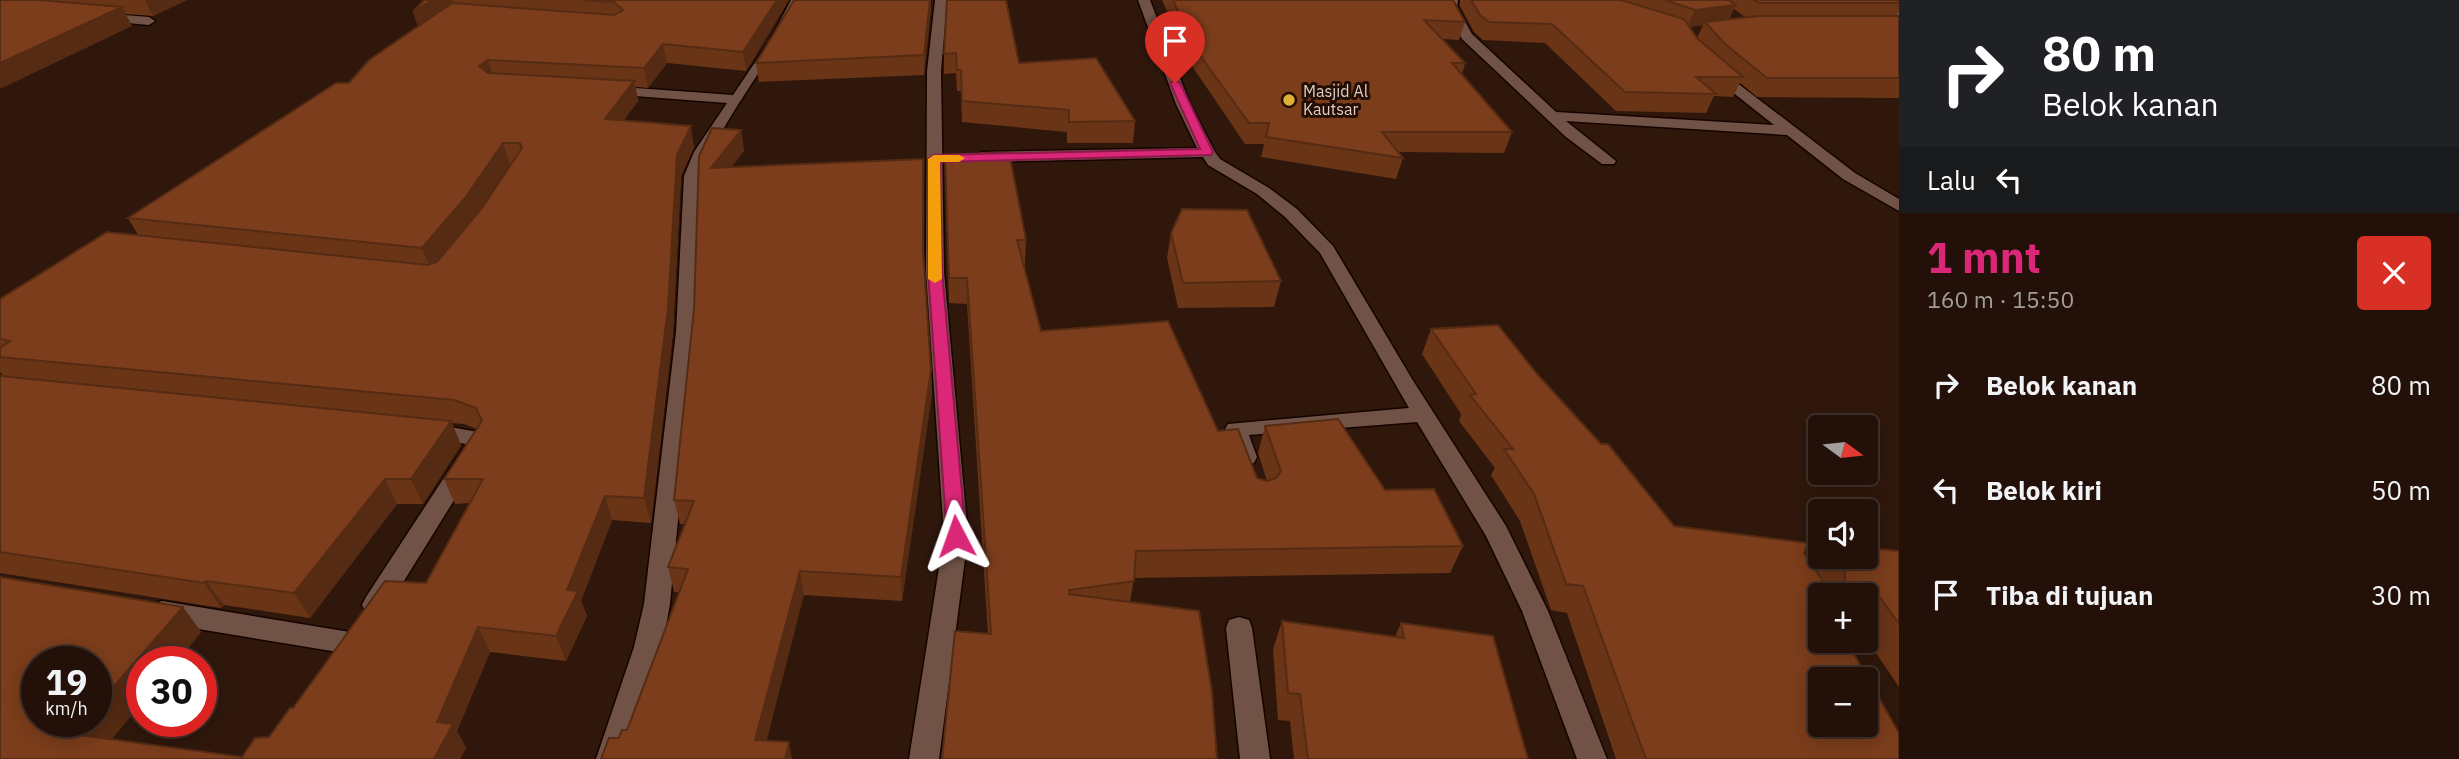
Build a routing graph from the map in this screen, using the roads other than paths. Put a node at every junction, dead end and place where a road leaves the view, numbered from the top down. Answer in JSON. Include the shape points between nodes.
{"nodes":[{"id":1,"x":797,"y":0,"type":"edge"},
{"id":2,"x":941,"y":0,"type":"edge"},
{"id":3,"x":1144,"y":0,"type":"edge"},
{"id":4,"x":1452,"y":0,"type":"edge"},
{"id":5,"x":1874,"y":0,"type":"edge"},
{"id":6,"x":81,"y":15,"type":"edge"},
{"id":7,"x":1899,"y":17,"type":"edge"},
{"id":8,"x":149,"y":21,"type":"dead end"},
{"id":9,"x":1704,"y":62,"type":"edge"},
{"id":10,"x":587,"y":89,"type":"edge"},
{"id":11,"x":736,"y":99,"type":"junction"},
{"id":12,"x":1552,"y":116,"type":"junction"},
{"id":13,"x":1791,"y":131,"type":"junction"},
{"id":14,"x":1207,"y":152,"type":"junction"},
{"id":15,"x":948,"y":158,"type":"junction"},
{"id":16,"x":1608,"y":161,"type":"dead end"},
{"id":17,"x":1899,"y":206,"type":"edge"},
{"id":18,"x":1424,"y":414,"type":"junction"},
{"id":19,"x":409,"y":429,"type":"edge"},
{"id":20,"x":1251,"y":474,"type":"edge"},
{"id":21,"x":135,"y":607,"type":"edge"},
{"id":22,"x":1239,"y":628,"type":"dead end"},
{"id":23,"x":611,"y":759,"type":"edge"},
{"id":24,"x":924,"y":759,"type":"edge"},
{"id":25,"x":1255,"y":759,"type":"edge"},
{"id":26,"x":1592,"y":759,"type":"edge"}],
"edges":[{"from":1,"to":11,"type":"street"},
{"from":2,"to":15,"type":"street","via":[[934,71]]},
{"from":3,"to":14,"type":"street","via":[[1183,104]]},
{"from":4,"to":12,"type":"street","via":[[1451,7],[1467,36]]},
{"from":5,"to":7,"type":"street"},
{"from":6,"to":8,"type":"street"},
{"from":9,"to":13,"type":"street"},
{"from":10,"to":11,"type":"street"},
{"from":11,"to":23,"type":"street","via":[[692,176],[686,332],[657,604],[648,647]]},
{"from":12,"to":13,"type":"street"},
{"from":12,"to":16,"type":"street"},
{"from":13,"to":17,"type":"street"},
{"from":14,"to":15,"type":"street"},
{"from":14,"to":18,"type":"street","via":[[1318,238]]},
{"from":15,"to":24,"type":"street","via":[[935,272],[956,536]]},
{"from":18,"to":20,"type":"street","via":[[1236,429]]},
{"from":18,"to":26,"type":"street","via":[[1497,533],[1535,611]]},
{"from":19,"to":21,"type":"street","via":[[464,435],[478,444],[343,654]]},
{"from":22,"to":25,"type":"street"}]}
